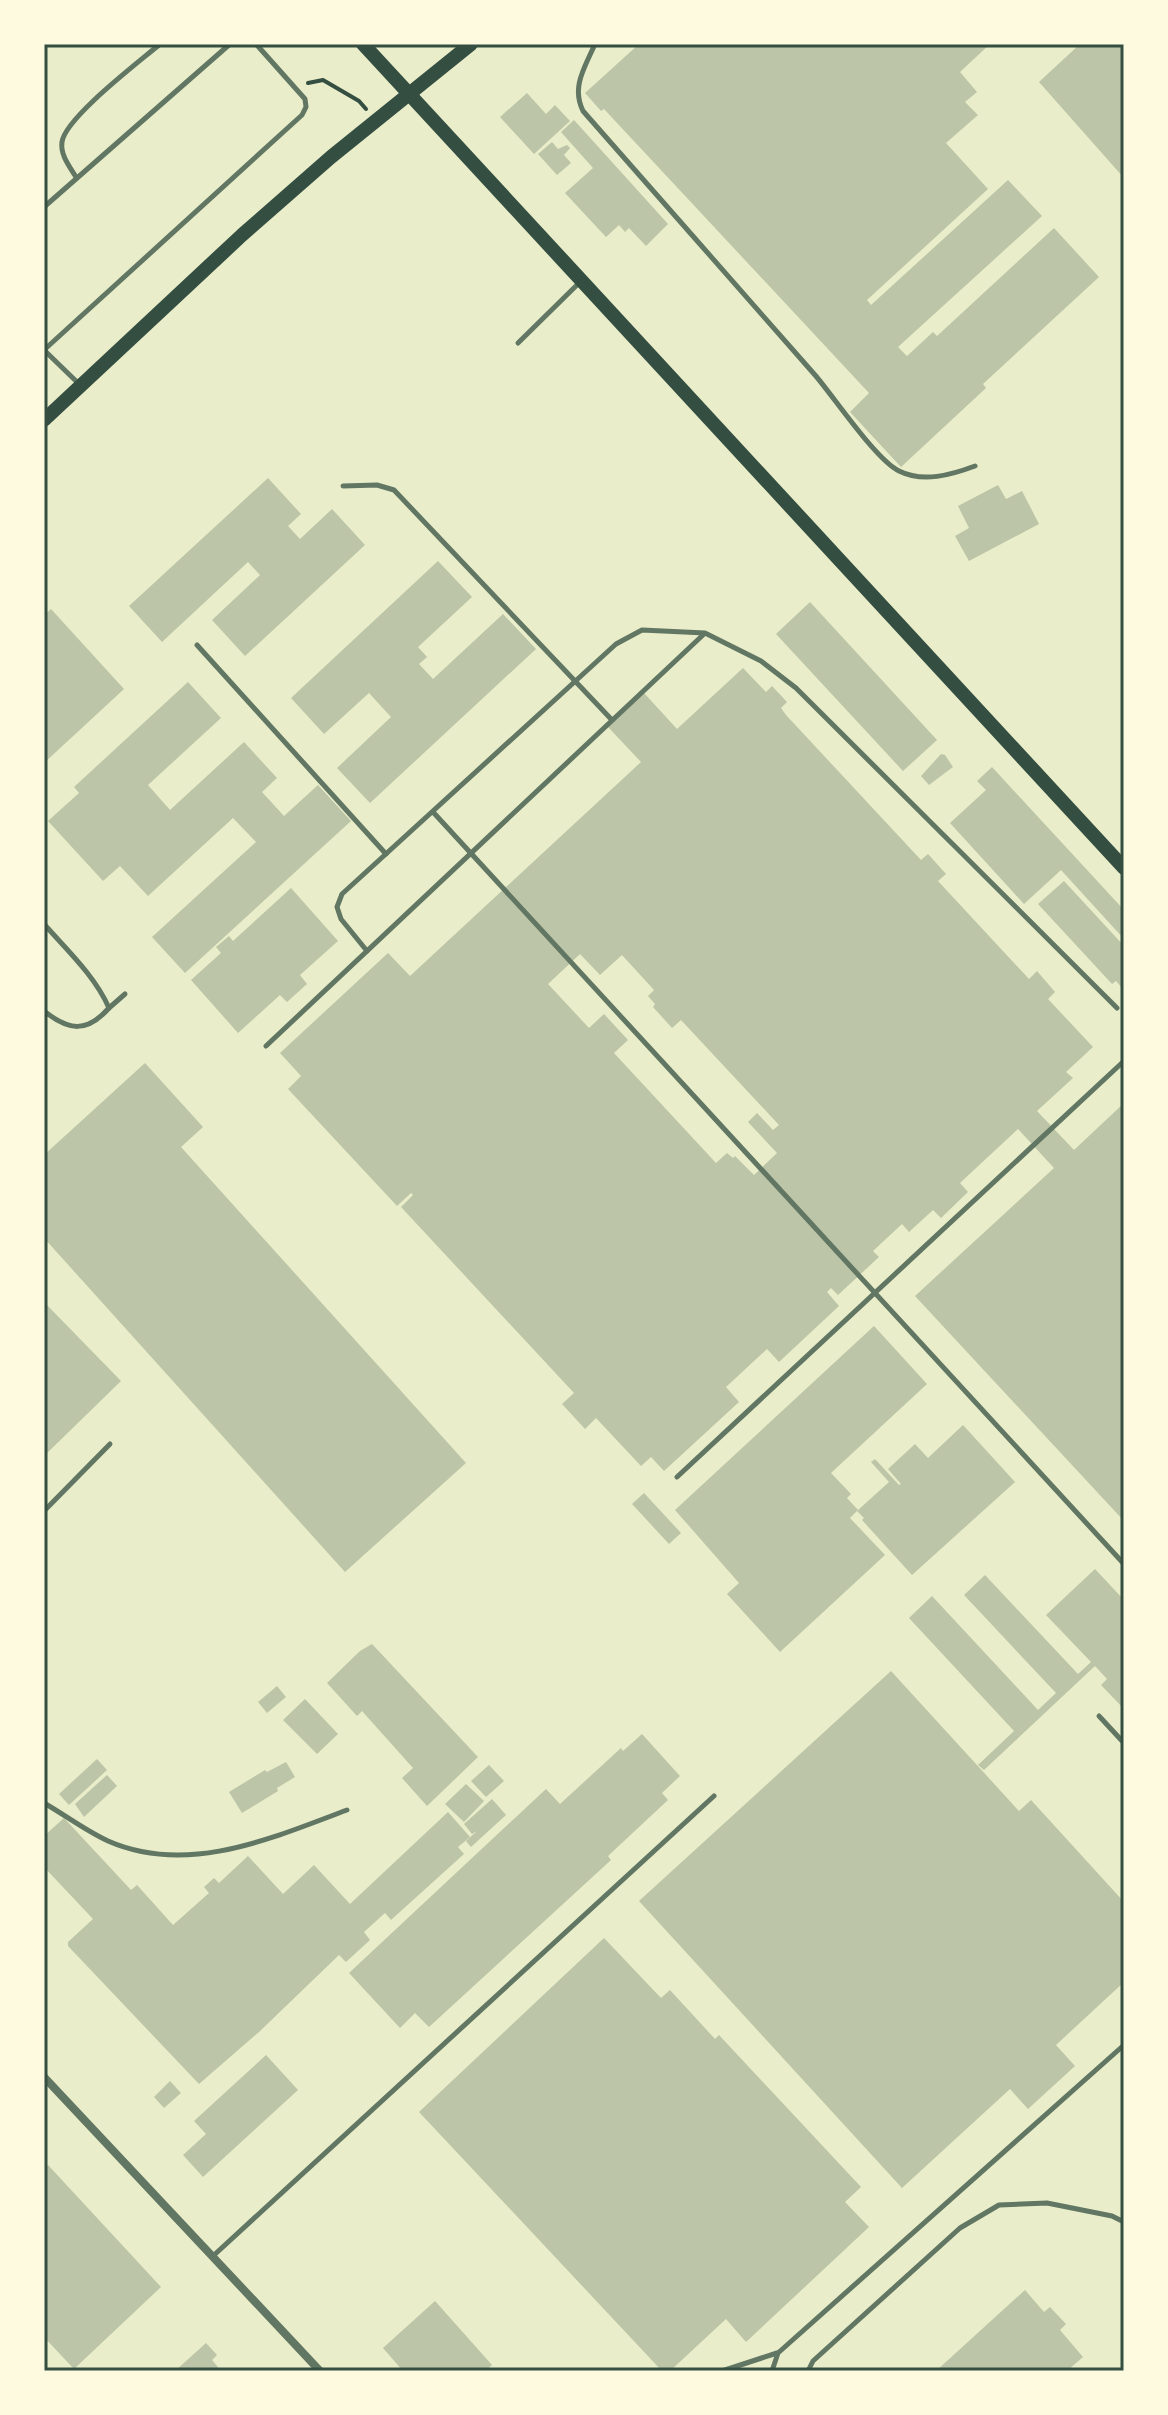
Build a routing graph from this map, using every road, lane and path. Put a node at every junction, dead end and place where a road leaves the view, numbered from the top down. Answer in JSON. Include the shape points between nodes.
{"nodes":[{"id":1,"x":160,"y":44,"type":"edge"},
{"id":2,"x":230,"y":44,"type":"edge"},
{"id":3,"x":256,"y":44,"type":"edge"},
{"id":4,"x":363,"y":44,"type":"edge"},
{"id":5,"x":471,"y":44,"type":"edge"},
{"id":6,"x":595,"y":44,"type":"edge"},
{"id":7,"x":294,"y":86,"type":"junction"},
{"id":8,"x":409,"y":93,"type":"junction"},
{"id":9,"x":376,"y":120,"type":"junction"},
{"id":10,"x":76,"y":177,"type":"junction"},
{"id":11,"x":44,"y":207,"type":"edge"},
{"id":12,"x":582,"y":280,"type":"junction"},
{"id":13,"x":518,"y":343,"type":"dead end"},
{"id":14,"x":44,"y":350,"type":"edge"},
{"id":15,"x":81,"y":386,"type":"junction"},
{"id":16,"x":44,"y":420,"type":"edge"},
{"id":17,"x":975,"y":466,"type":"dead end"},
{"id":18,"x":343,"y":486,"type":"dead end"},
{"id":19,"x":705,"y":633,"type":"junction"},
{"id":20,"x":197,"y":645,"type":"dead end"},
{"id":21,"x":574,"y":681,"type":"junction"},
{"id":22,"x":612,"y":720,"type":"junction"},
{"id":23,"x":433,"y":812,"type":"junction"},
{"id":24,"x":472,"y":852,"type":"junction"},
{"id":25,"x":386,"y":854,"type":"junction"},
{"id":26,"x":1124,"y":868,"type":"edge"},
{"id":27,"x":44,"y":924,"type":"edge"},
{"id":28,"x":367,"y":951,"type":"junction"},
{"id":29,"x":125,"y":994,"type":"dead end"},
{"id":30,"x":109,"y":1008,"type":"junction"},
{"id":31,"x":1117,"y":1008,"type":"dead end"},
{"id":32,"x":44,"y":1011,"type":"edge"},
{"id":33,"x":266,"y":1046,"type":"dead end"},
{"id":34,"x":1124,"y":1061,"type":"edge"},
{"id":35,"x":878,"y":1293,"type":"junction"},
{"id":36,"x":110,"y":1444,"type":"dead end"},
{"id":37,"x":677,"y":1477,"type":"dead end"},
{"id":38,"x":44,"y":1511,"type":"edge"},
{"id":39,"x":1124,"y":1564,"type":"edge"},
{"id":40,"x":1099,"y":1716,"type":"dead end"},
{"id":41,"x":1124,"y":1743,"type":"edge"},
{"id":42,"x":714,"y":1796,"type":"dead end"},
{"id":43,"x":44,"y":1803,"type":"edge"},
{"id":44,"x":347,"y":1810,"type":"dead end"},
{"id":45,"x":1124,"y":2045,"type":"edge"},
{"id":46,"x":44,"y":2077,"type":"edge"},
{"id":47,"x":1124,"y":2222,"type":"edge"},
{"id":48,"x":212,"y":2257,"type":"junction"},
{"id":49,"x":778,"y":2353,"type":"junction"},
{"id":50,"x":320,"y":2371,"type":"edge"},
{"id":51,"x":722,"y":2371,"type":"edge"},
{"id":52,"x":772,"y":2371,"type":"edge"},
{"id":53,"x":808,"y":2371,"type":"edge"}],
"edges":[{"from":1,"to":10,"type":"lane","via":[[76,117],[61,141]]},
{"from":2,"to":10,"type":"lane"},
{"from":3,"to":7,"type":"lane"},
{"from":4,"to":8,"type":"main road"},
{"from":5,"to":8,"type":"main road"},
{"from":6,"to":17,"type":"lane","via":[[576,87],[583,111],[879,454],[896,470],[911,475],[946,476]]},
{"from":7,"to":9,"type":"path","via":[[323,80],[359,101]]},
{"from":7,"to":14,"type":"lane","via":[[305,99],[302,115]]},
{"from":8,"to":9,"type":"main road"},
{"from":8,"to":12,"type":"main road"},
{"from":9,"to":15,"type":"main road","via":[[242,235]]},
{"from":10,"to":11,"type":"lane"},
{"from":12,"to":13,"type":"lane"},
{"from":12,"to":26,"type":"main road"},
{"from":14,"to":15,"type":"lane"},
{"from":15,"to":16,"type":"main road"},
{"from":18,"to":21,"type":"lane","via":[[394,490]]},
{"from":19,"to":21,"type":"lane","via":[[642,630],[616,644]]},
{"from":19,"to":22,"type":"lane"},
{"from":19,"to":31,"type":"lane","via":[[761,661],[796,688]]},
{"from":20,"to":25,"type":"lane"},
{"from":21,"to":22,"type":"lane"},
{"from":21,"to":23,"type":"lane"},
{"from":22,"to":24,"type":"lane"},
{"from":23,"to":24,"type":"lane"},
{"from":23,"to":25,"type":"lane"},
{"from":24,"to":28,"type":"lane"},
{"from":24,"to":35,"type":"lane"},
{"from":25,"to":28,"type":"lane","via":[[342,894],[337,907]]},
{"from":27,"to":30,"type":"lane","via":[[84,969]]},
{"from":28,"to":33,"type":"lane"},
{"from":29,"to":30,"type":"lane"},
{"from":30,"to":32,"type":"lane","via":[[97,1022],[80,1028]]},
{"from":34,"to":35,"type":"lane"},
{"from":35,"to":37,"type":"lane"},
{"from":35,"to":39,"type":"lane"},
{"from":36,"to":38,"type":"lane"},
{"from":40,"to":41,"type":"lane"},
{"from":42,"to":48,"type":"lane"},
{"from":43,"to":44,"type":"lane","via":[[107,1841],[142,1852],[198,1856],[261,1843]]},
{"from":45,"to":49,"type":"lane"},
{"from":46,"to":48,"type":"street"},
{"from":47,"to":53,"type":"lane","via":[[1047,2203],[999,2205],[960,2228]]},
{"from":48,"to":50,"type":"street"},
{"from":49,"to":51,"type":"lane"},
{"from":49,"to":52,"type":"lane"}]}
